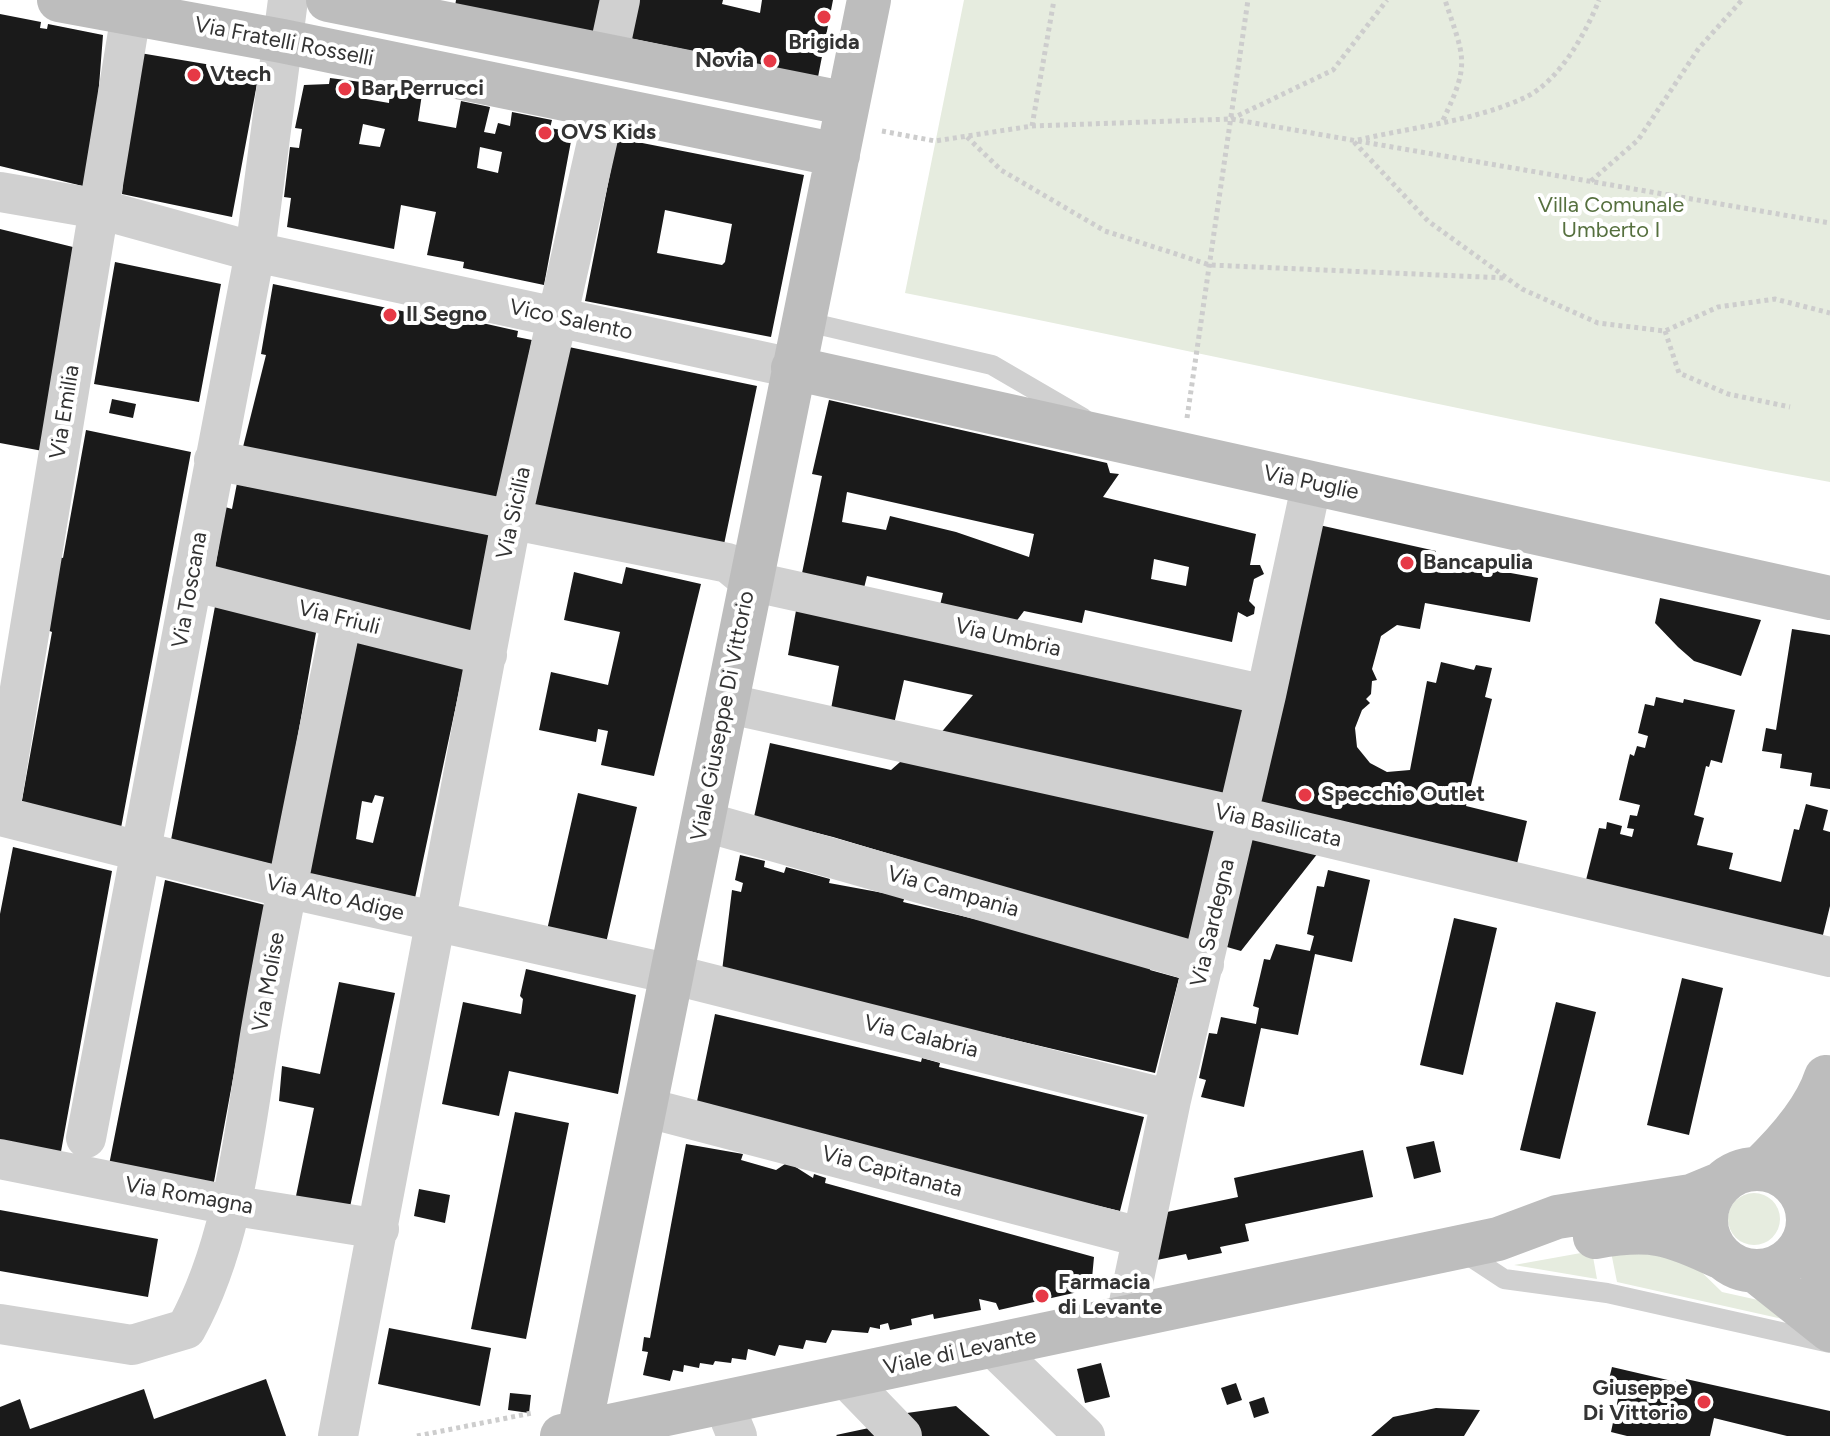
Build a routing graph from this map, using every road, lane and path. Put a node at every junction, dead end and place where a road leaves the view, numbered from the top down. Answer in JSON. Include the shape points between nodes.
{"nodes":[{"id":1,"x":59,"y":0,"type":"edge"},
{"id":2,"x":328,"y":0,"type":"edge"},
{"id":3,"x":620,"y":0,"type":"edge"},
{"id":4,"x":869,"y":0,"type":"edge"},
{"id":5,"x":1054,"y":0,"type":"edge"},
{"id":6,"x":1248,"y":0,"type":"edge"},
{"id":7,"x":1387,"y":0,"type":"edge"},
{"id":8,"x":1445,"y":0,"type":"edge"},
{"id":9,"x":1599,"y":0,"type":"edge"},
{"id":10,"x":1742,"y":0,"type":"edge"},
{"id":11,"x":440,"y":11,"type":"edge"},
{"id":12,"x":131,"y":14,"type":"junction"},
{"id":13,"x":285,"y":20,"type":"edge"},
{"id":14,"x":608,"y":56,"type":"junction"},
{"id":15,"x":605,"y":107,"type":"junction"},
{"id":16,"x":1231,"y":119,"type":"junction"},
{"id":17,"x":1443,"y":121,"type":"junction"},
{"id":18,"x":1032,"y":126,"type":"junction"},
{"id":19,"x":843,"y":128,"type":"junction"},
{"id":20,"x":967,"y":136,"type":"junction"},
{"id":21,"x":1354,"y":141,"type":"junction"},
{"id":22,"x":1590,"y":181,"type":"junction"},
{"id":23,"x":0,"y":192,"type":"edge"},
{"id":24,"x":99,"y":209,"type":"junction"},
{"id":25,"x":1830,"y":223,"type":"edge"},
{"id":26,"x":255,"y":252,"type":"junction"},
{"id":27,"x":1210,"y":265,"type":"junction"},
{"id":28,"x":1506,"y":278,"type":"junction"},
{"id":29,"x":1830,"y":313,"type":"edge"},
{"id":30,"x":557,"y":317,"type":"junction"},
{"id":31,"x":803,"y":321,"type":"junction"},
{"id":32,"x":1665,"y":331,"type":"junction"},
{"id":33,"x":793,"y":368,"type":"junction"},
{"id":34,"x":1790,"y":407,"type":"dead end"},
{"id":35,"x":1121,"y":440,"type":"junction"},
{"id":36,"x":1181,"y":453,"type":"junction"},
{"id":37,"x":214,"y":460,"type":"junction"},
{"id":38,"x":1312,"y":482,"type":"junction"},
{"id":39,"x":512,"y":517,"type":"junction"},
{"id":40,"x":192,"y":581,"type":"junction"},
{"id":41,"x":750,"y":581,"type":"junction"},
{"id":42,"x":1830,"y":598,"type":"edge"},
{"id":43,"x":342,"y":619,"type":"junction"},
{"id":44,"x":487,"y":655,"type":"junction"},
{"id":45,"x":1266,"y":695,"type":"junction"},
{"id":46,"x":725,"y":703,"type":"junction"},
{"id":47,"x":0,"y":813,"type":"edge"},
{"id":48,"x":1237,"y":816,"type":"junction"},
{"id":49,"x":702,"y":821,"type":"junction"},
{"id":50,"x":142,"y":850,"type":"junction"},
{"id":51,"x":286,"y":888,"type":"junction"},
{"id":52,"x":434,"y":921,"type":"junction"},
{"id":53,"x":1830,"y":957,"type":"edge"},
{"id":54,"x":1204,"y":964,"type":"junction"},
{"id":55,"x":671,"y":974,"type":"junction"},
{"id":56,"x":1827,"y":1070,"type":"edge"},
{"id":57,"x":1171,"y":1100,"type":"junction"},
{"id":58,"x":644,"y":1107,"type":"junction"},
{"id":59,"x":86,"y":1138,"type":"dead end"},
{"id":60,"x":0,"y":1159,"type":"edge"},
{"id":61,"x":1740,"y":1176,"type":"junction"},
{"id":62,"x":229,"y":1205,"type":"junction"},
{"id":63,"x":1809,"y":1220,"type":"junction"},
{"id":64,"x":379,"y":1229,"type":"junction"},
{"id":65,"x":1140,"y":1237,"type":"junction"},
{"id":66,"x":1477,"y":1243,"type":"junction"},
{"id":67,"x":1739,"y":1264,"type":"junction"},
{"id":68,"x":1830,"y":1285,"type":"edge"},
{"id":69,"x":1126,"y":1317,"type":"junction"},
{"id":70,"x":0,"y":1324,"type":"edge"},
{"id":71,"x":1830,"y":1330,"type":"edge"},
{"id":72,"x":1830,"y":1343,"type":"edge"},
{"id":73,"x":991,"y":1345,"type":"junction"},
{"id":74,"x":844,"y":1376,"type":"junction"},
{"id":75,"x":730,"y":1419,"type":"edge"},
{"id":76,"x":571,"y":1434,"type":"edge"},
{"id":77,"x":338,"y":1436,"type":"edge"},
{"id":78,"x":902,"y":1436,"type":"edge"},
{"id":79,"x":1085,"y":1436,"type":"edge"}],
"edges":[{"from":1,"to":12,"type":"street","name":"Via Fratelli Rosselli"},
{"from":2,"to":11,"type":"street"},
{"from":3,"to":14,"type":"street"},
{"from":4,"to":19,"type":"street","name":"Viale Giuseppe Di Vittorio"},
{"from":5,"to":18,"type":"path"},
{"from":6,"to":16,"type":"path"},
{"from":7,"to":16,"type":"path","via":[[1333,70]]},
{"from":8,"to":17,"type":"path","via":[[1464,50],[1462,81]]},
{"from":9,"to":17,"type":"path","via":[[1568,60],[1529,96]]},
{"from":10,"to":22,"type":"path","via":[[1699,48],[1638,140]]},
{"from":11,"to":14,"type":"street"},
{"from":12,"to":13,"type":"street","name":"Via Fratelli Rosselli"},
{"from":12,"to":24,"type":"street","name":"Via Emilia"},
{"from":13,"to":15,"type":"street","name":"Via Fratelli Rosselli"},
{"from":13,"to":26,"type":"street","name":"Via Toscana"},
{"from":14,"to":19,"type":"street"},
{"from":15,"to":19,"type":"street","name":"Via Fratelli Rosselli"},
{"from":15,"to":30,"type":"street","name":"Via Sicilia"},
{"from":16,"to":18,"type":"path"},
{"from":16,"to":21,"type":"path"},
{"from":16,"to":27,"type":"path"},
{"from":17,"to":21,"type":"path"},
{"from":18,"to":20,"type":"path"},
{"from":19,"to":20,"type":"path","via":[[935,141]]},
{"from":19,"to":31,"type":"street","name":"Viale Giuseppe Di Vittorio"},
{"from":20,"to":27,"type":"path","via":[[1001,170],[1105,231]]},
{"from":21,"to":22,"type":"path"},
{"from":21,"to":28,"type":"path","via":[[1428,221]]},
{"from":22,"to":25,"type":"path"},
{"from":23,"to":24,"type":"street","name":"Vico Salento"},
{"from":24,"to":26,"type":"street","name":"Vico Salento"},
{"from":24,"to":47,"type":"street","name":"Via Emilia"},
{"from":26,"to":30,"type":"street","name":"Vico Salento"},
{"from":26,"to":37,"type":"street","name":"Via Toscana"},
{"from":27,"to":28,"type":"path"},
{"from":27,"to":36,"type":"path"},
{"from":28,"to":32,"type":"path","via":[[1598,323]]},
{"from":29,"to":32,"type":"path","via":[[1775,299],[1718,307]]},
{"from":30,"to":33,"type":"street","name":"Vico Salento"},
{"from":30,"to":39,"type":"street","name":"Via Sicilia"},
{"from":31,"to":33,"type":"street","name":"Viale Giuseppe Di Vittorio"},
{"from":31,"to":35,"type":"lane","via":[[992,365]]},
{"from":32,"to":34,"type":"path","via":[[1679,373],[1728,394]]},
{"from":33,"to":35,"type":"street","name":"Via Puglie"},
{"from":33,"to":41,"type":"street","name":"Viale Giuseppe Di Vittorio"},
{"from":35,"to":36,"type":"street","name":"Via Puglie"},
{"from":36,"to":38,"type":"street","name":"Via Puglie"},
{"from":37,"to":39,"type":"street","name":"Via Umbria"},
{"from":37,"to":40,"type":"street","name":"Via Toscana"},
{"from":38,"to":42,"type":"street","name":"Via Puglie"},
{"from":38,"to":45,"type":"street","name":"Via Sardegna"},
{"from":39,"to":41,"type":"street","name":"Via Umbria","via":[[728,563]]},
{"from":39,"to":44,"type":"street","name":"Via Sicilia"},
{"from":40,"to":43,"type":"street","name":"Via Friuli"},
{"from":40,"to":50,"type":"street","name":"Via Toscana"},
{"from":41,"to":45,"type":"street","name":"Via Umbria"},
{"from":41,"to":46,"type":"street","name":"Viale Giuseppe Di Vittorio"},
{"from":43,"to":44,"type":"street","name":"Via Friuli"},
{"from":43,"to":51,"type":"street","name":"Via Molise"},
{"from":44,"to":52,"type":"street","name":"Via Sicilia"},
{"from":45,"to":48,"type":"street","name":"Via Sardegna"},
{"from":46,"to":48,"type":"street","name":"Via Basilicata"},
{"from":46,"to":49,"type":"street","name":"Viale Giuseppe Di Vittorio"},
{"from":47,"to":50,"type":"street","name":"Via Alto Adige"},
{"from":48,"to":53,"type":"street","name":"Via Basilicata"},
{"from":48,"to":54,"type":"street","name":"Via Sardegna"},
{"from":49,"to":54,"type":"street","name":"Via Campania"},
{"from":49,"to":55,"type":"street","name":"Viale Giuseppe Di Vittorio"},
{"from":50,"to":51,"type":"street","name":"Via Alto Adige"},
{"from":50,"to":59,"type":"street","name":"Via Toscana"},
{"from":51,"to":52,"type":"street","name":"Via Alto Adige"},
{"from":51,"to":62,"type":"street","name":"Via Molise"},
{"from":52,"to":55,"type":"street","name":"Via Alto Adige"},
{"from":52,"to":64,"type":"street","name":"Via Sicilia"},
{"from":54,"to":57,"type":"street","name":"Via Sardegna"},
{"from":55,"to":57,"type":"street","name":"Via Calabria"},
{"from":55,"to":58,"type":"street","name":"Viale Giuseppe Di Vittorio"},
{"from":56,"to":61,"type":"street","via":[[1781,1148]]},
{"from":56,"to":63,"type":"street","via":[[1828,1123]]},
{"from":57,"to":65,"type":"street","name":"Via Sardegna"},
{"from":58,"to":65,"type":"street","name":"Via Capitanata"},
{"from":58,"to":76,"type":"street","name":"Viale Giuseppe Di Vittorio"},
{"from":60,"to":62,"type":"street","name":"Via Romagna"},
{"from":61,"to":63,"type":"street","via":[[1789,1179]]},
{"from":61,"to":66,"type":"street","name":"Viale di Levante","via":[[1691,1196],[1557,1217]]},
{"from":61,"to":67,"type":"street","via":[[1706,1212],[1706,1228]]},
{"from":62,"to":64,"type":"street","name":"Via Romagna"},
{"from":62,"to":70,"type":"street","name":"Via Molise","via":[[208,1290],[186,1329],[132,1345]]},
{"from":63,"to":67,"type":"street","via":[[1793,1256],[1773,1270]]},
{"from":63,"to":68,"type":"street","via":[[1814,1262]]},
{"from":64,"to":77,"type":"street","name":"Via Sicilia"},
{"from":65,"to":69,"type":"street","name":"Via Sardegna"},
{"from":66,"to":67,"type":"street","name":"Viale di Levante","via":[[1535,1247],[1630,1231],[1672,1234]]},
{"from":66,"to":69,"type":"street","name":"Viale di Levante"},
{"from":66,"to":72,"type":"lane","via":[[1504,1279],[1607,1293]]},
{"from":67,"to":71,"type":"street","name":"Viale di Levante"},
{"from":69,"to":73,"type":"street","name":"Viale di Levante"},
{"from":73,"to":74,"type":"street","name":"Viale di Levante"},
{"from":73,"to":79,"type":"street"},
{"from":74,"to":75,"type":"street","name":"Viale di Levante"},
{"from":74,"to":78,"type":"street"},
{"from":75,"to":76,"type":"street","name":"Viale di Levante"}]}
